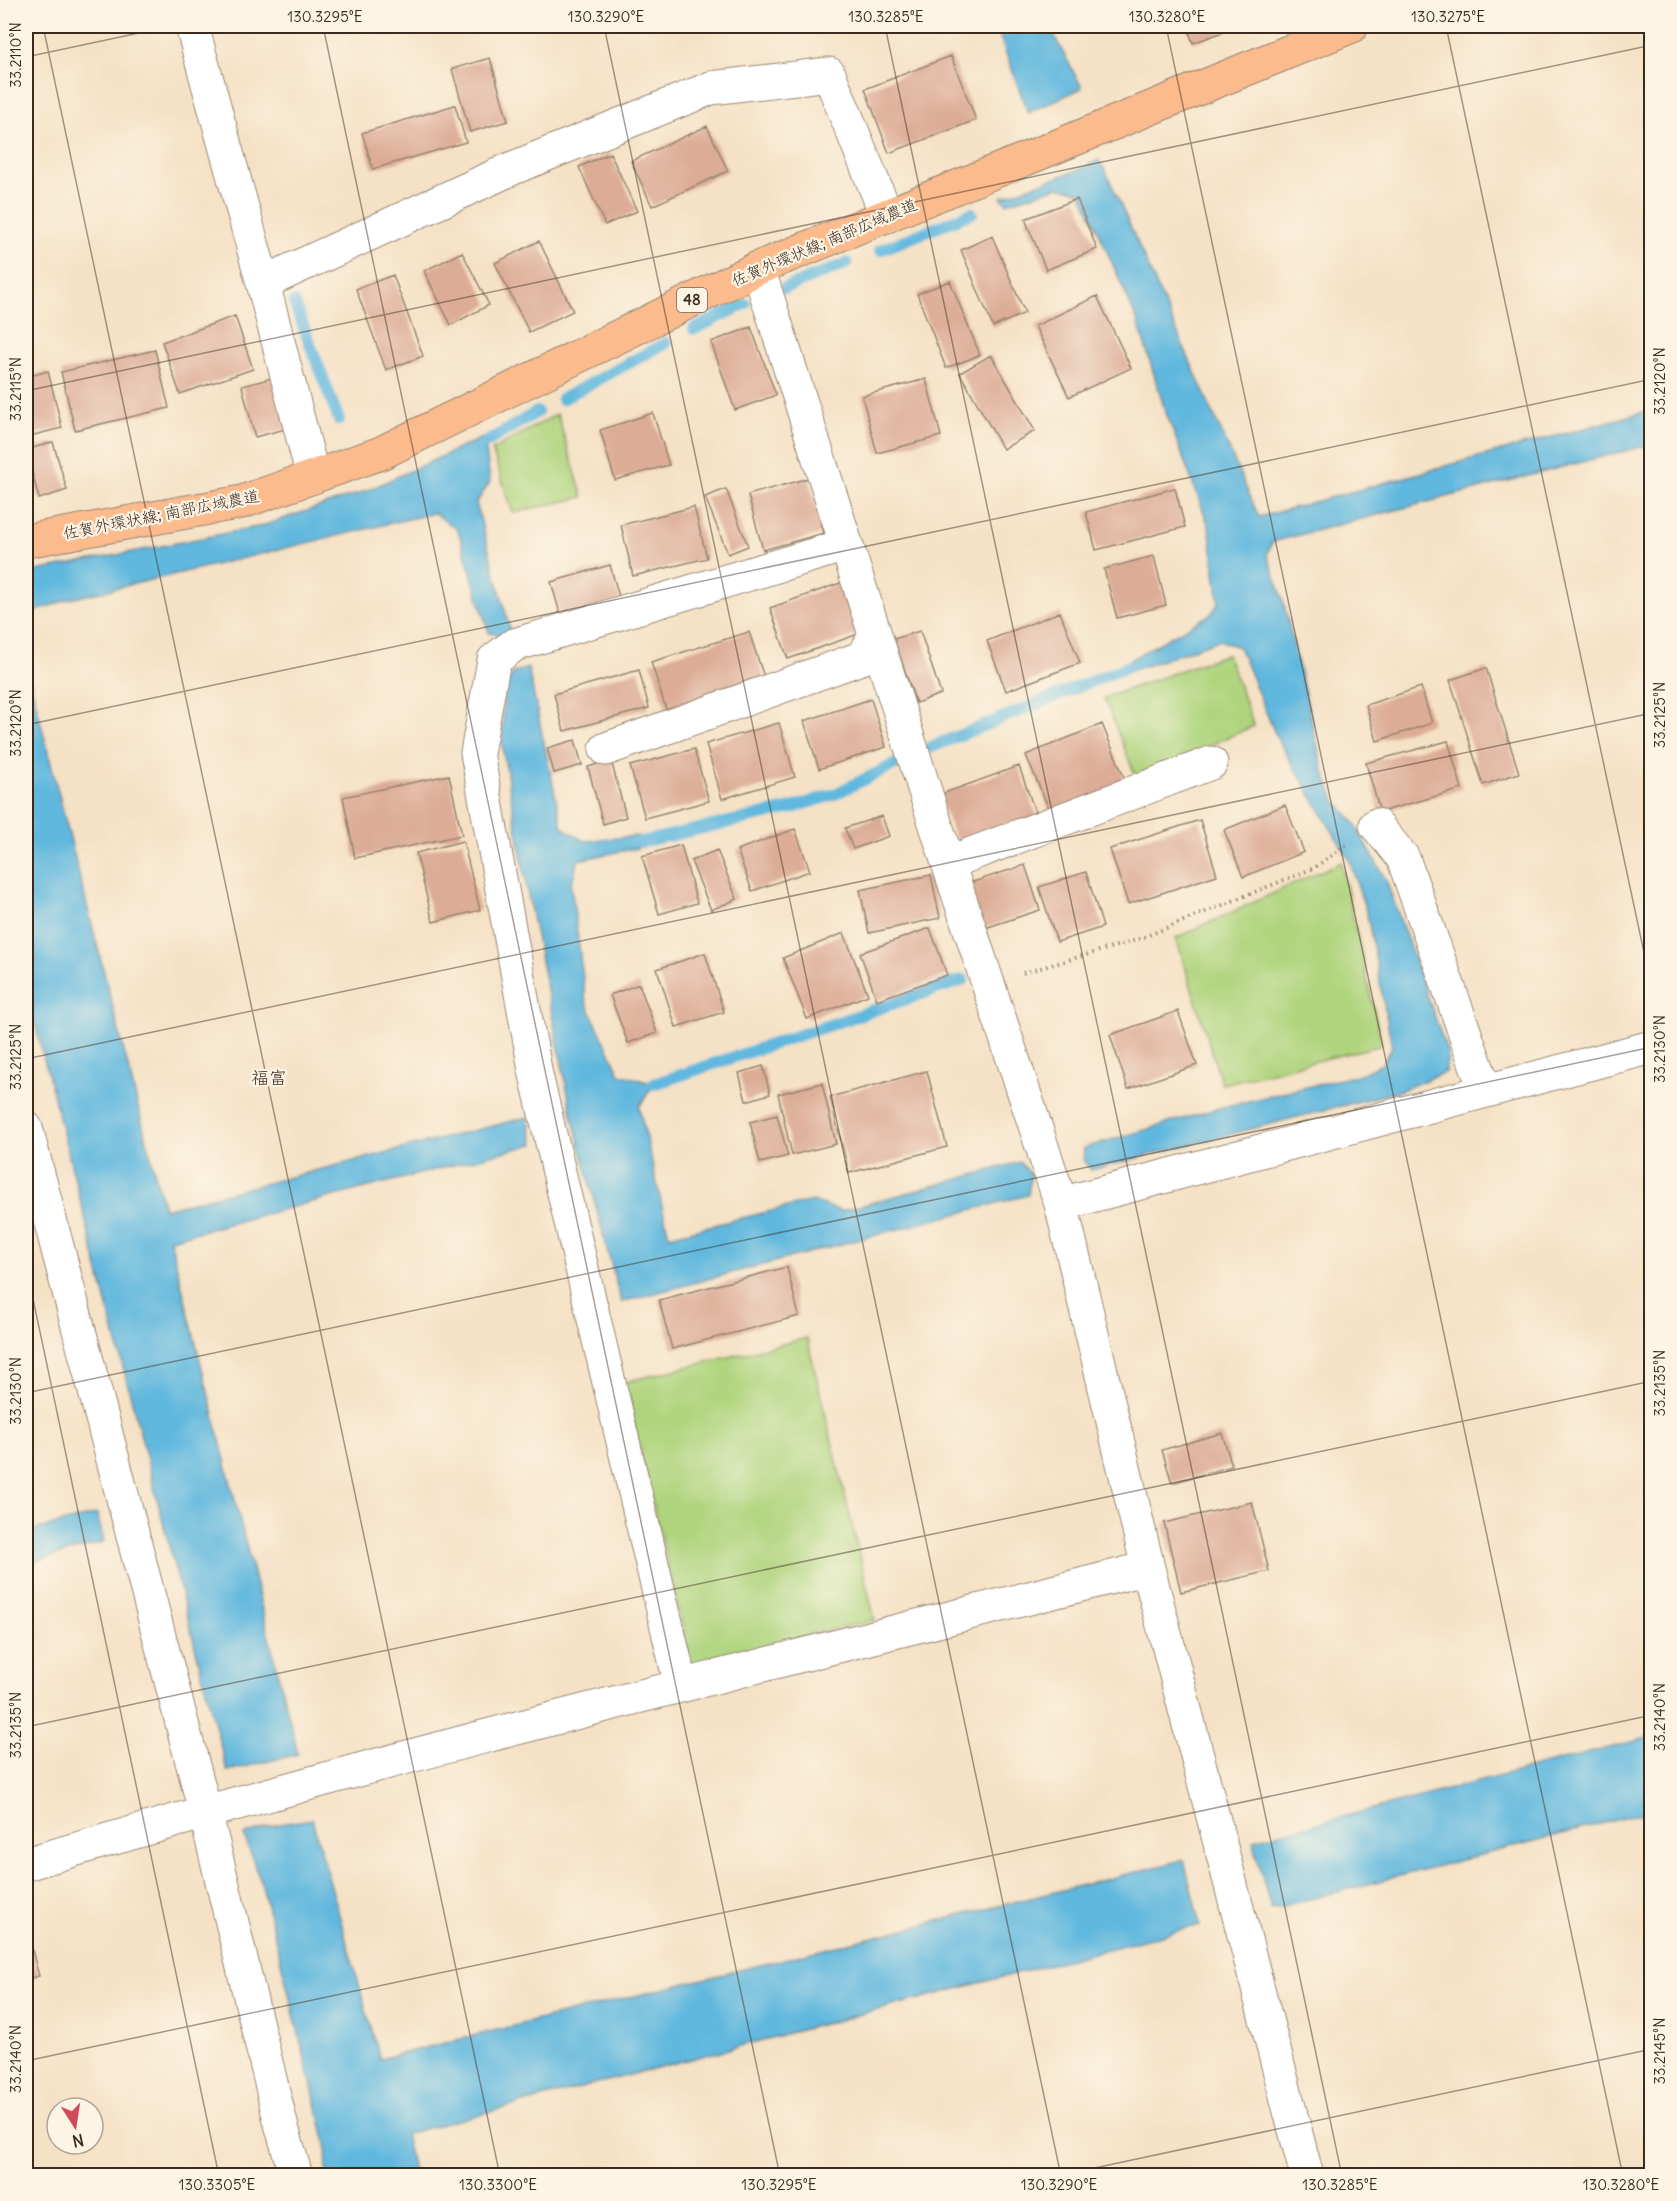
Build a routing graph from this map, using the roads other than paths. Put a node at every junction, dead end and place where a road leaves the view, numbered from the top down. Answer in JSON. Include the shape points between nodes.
{"nodes":[{"id":1,"x":192,"y":26,"type":"edge"},
{"id":2,"x":1352,"y":26,"type":"edge"},
{"id":3,"x":886,"y":216,"type":"junction"},
{"id":4,"x":758,"y":268,"type":"junction"},
{"id":5,"x":263,"y":283,"type":"junction"},
{"id":6,"x":313,"y":477,"type":"junction"},
{"id":7,"x":26,"y":541,"type":"edge"},
{"id":8,"x":846,"y":545,"type":"junction"},
{"id":9,"x":874,"y":635,"type":"junction"},
{"id":10,"x":606,"y":749,"type":"dead end"},
{"id":11,"x":1210,"y":763,"type":"dead end"},
{"id":12,"x":1376,"y":825,"type":"dead end"},
{"id":13,"x":948,"y":863,"type":"junction"},
{"id":14,"x":1652,"y":1047,"type":"edge"},
{"id":15,"x":1485,"y":1090,"type":"junction"},
{"id":16,"x":26,"y":1128,"type":"edge"},
{"id":17,"x":1061,"y":1204,"type":"junction"},
{"id":18,"x":1148,"y":1568,"type":"junction"},
{"id":19,"x":681,"y":1686,"type":"junction"},
{"id":20,"x":205,"y":1811,"type":"junction"},
{"id":21,"x":26,"y":1864,"type":"edge"},
{"id":22,"x":296,"y":2175,"type":"edge"},
{"id":23,"x":1308,"y":2175,"type":"edge"}],
"edges":[{"from":1,"to":5,"type":"street"},
{"from":2,"to":3,"type":"main road","name":"佐賀外環状線; 南部広域農道","number":"48"},
{"from":3,"to":4,"type":"main road","name":"佐賀外環状線; 南部広域農道","number":"48"},
{"from":3,"to":5,"type":"street","via":[[829,74],[711,88],[513,168]]},
{"from":4,"to":6,"type":"main road","name":"佐賀外環状線; 南部広域農道","number":"48","via":[[381,453]]},
{"from":4,"to":8,"type":"street"},
{"from":5,"to":6,"type":"street"},
{"from":6,"to":7,"type":"main road","name":"佐賀外環状線; 南部広域農道","number":"48","via":[[242,502]]},
{"from":8,"to":9,"type":"street"},
{"from":8,"to":19,"type":"street","via":[[514,645],[494,660],[477,753],[536,1075]]},
{"from":9,"to":10,"type":"street","via":[[864,657]]},
{"from":9,"to":13,"type":"street"},
{"from":11,"to":13,"type":"street"},
{"from":12,"to":15,"type":"street","via":[[1403,858]]},
{"from":13,"to":17,"type":"street"},
{"from":14,"to":15,"type":"street"},
{"from":15,"to":17,"type":"street"},
{"from":16,"to":20,"type":"street"},
{"from":17,"to":18,"type":"street"},
{"from":18,"to":19,"type":"street"},
{"from":18,"to":23,"type":"street"},
{"from":19,"to":20,"type":"street"},
{"from":20,"to":21,"type":"street"},
{"from":20,"to":22,"type":"street"}]}
